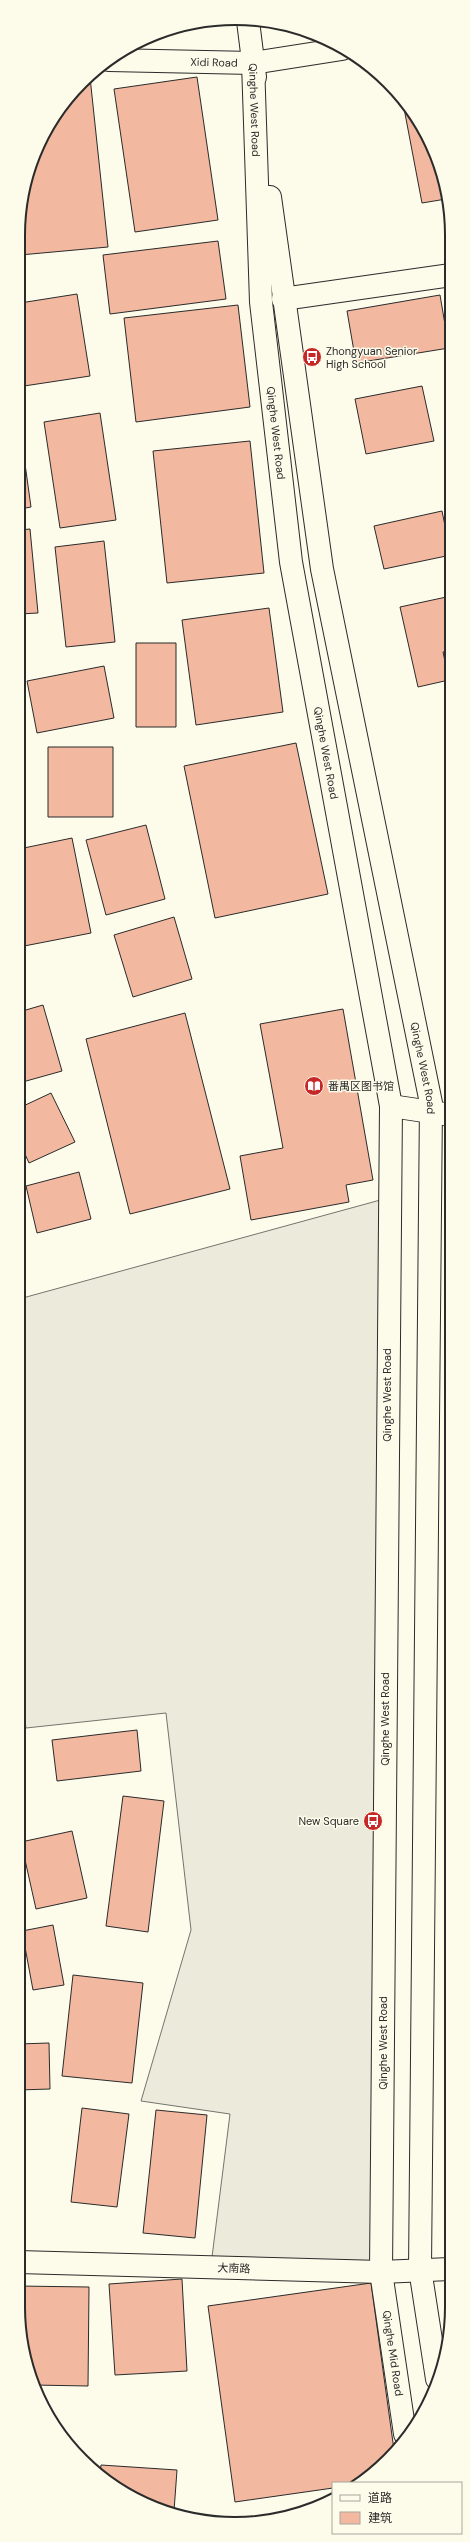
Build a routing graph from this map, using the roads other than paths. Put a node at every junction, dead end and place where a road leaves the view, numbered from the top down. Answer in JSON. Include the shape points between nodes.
{"nodes":[{"id":1,"x":248,"y":25,"type":"edge"},
{"id":2,"x":333,"y":50,"type":"edge"},
{"id":3,"x":118,"y":60,"type":"edge"},
{"id":4,"x":253,"y":63,"type":"junction"},
{"id":5,"x":445,"y":276,"type":"edge"},
{"id":6,"x":283,"y":299,"type":"junction"},
{"id":7,"x":391,"y":1106,"type":"junction"},
{"id":8,"x":441,"y":1114,"type":"edge"},
{"id":9,"x":25,"y":2262,"type":"edge"},
{"id":10,"x":420,"y":2269,"type":"junction"},
{"id":11,"x":445,"y":2269,"type":"edge"},
{"id":12,"x":381,"y":2272,"type":"junction"},
{"id":13,"x":436,"y":2370,"type":"edge"},
{"id":14,"x":405,"y":2430,"type":"edge"}],
"edges":[{"from":1,"to":4,"type":"street"},
{"from":2,"to":4,"type":"street","name":"Xidi Road"},
{"from":3,"to":4,"type":"street","name":"Xidi Road"},
{"from":4,"to":6,"type":"street","name":"Qinghe West Road"},
{"from":4,"to":7,"type":"street","name":"Qinghe West Road","via":[[261,302],[291,562]]},
{"from":5,"to":6,"type":"street"},
{"from":6,"to":8,"type":"street","name":"Qinghe West Road","via":[[322,569],[431,1103]]},
{"from":7,"to":8,"type":"street"},
{"from":7,"to":12,"type":"street","name":"Qinghe West Road"},
{"from":8,"to":10,"type":"street","name":"Qinghe West Road"},
{"from":9,"to":12,"type":"street","name":"大南路"},
{"from":10,"to":11,"type":"street","name":"大南路"},
{"from":10,"to":12,"type":"street","name":"大南路"},
{"from":10,"to":13,"type":"street"},
{"from":12,"to":14,"type":"street","name":"Qinghe Mid Road"}]}
